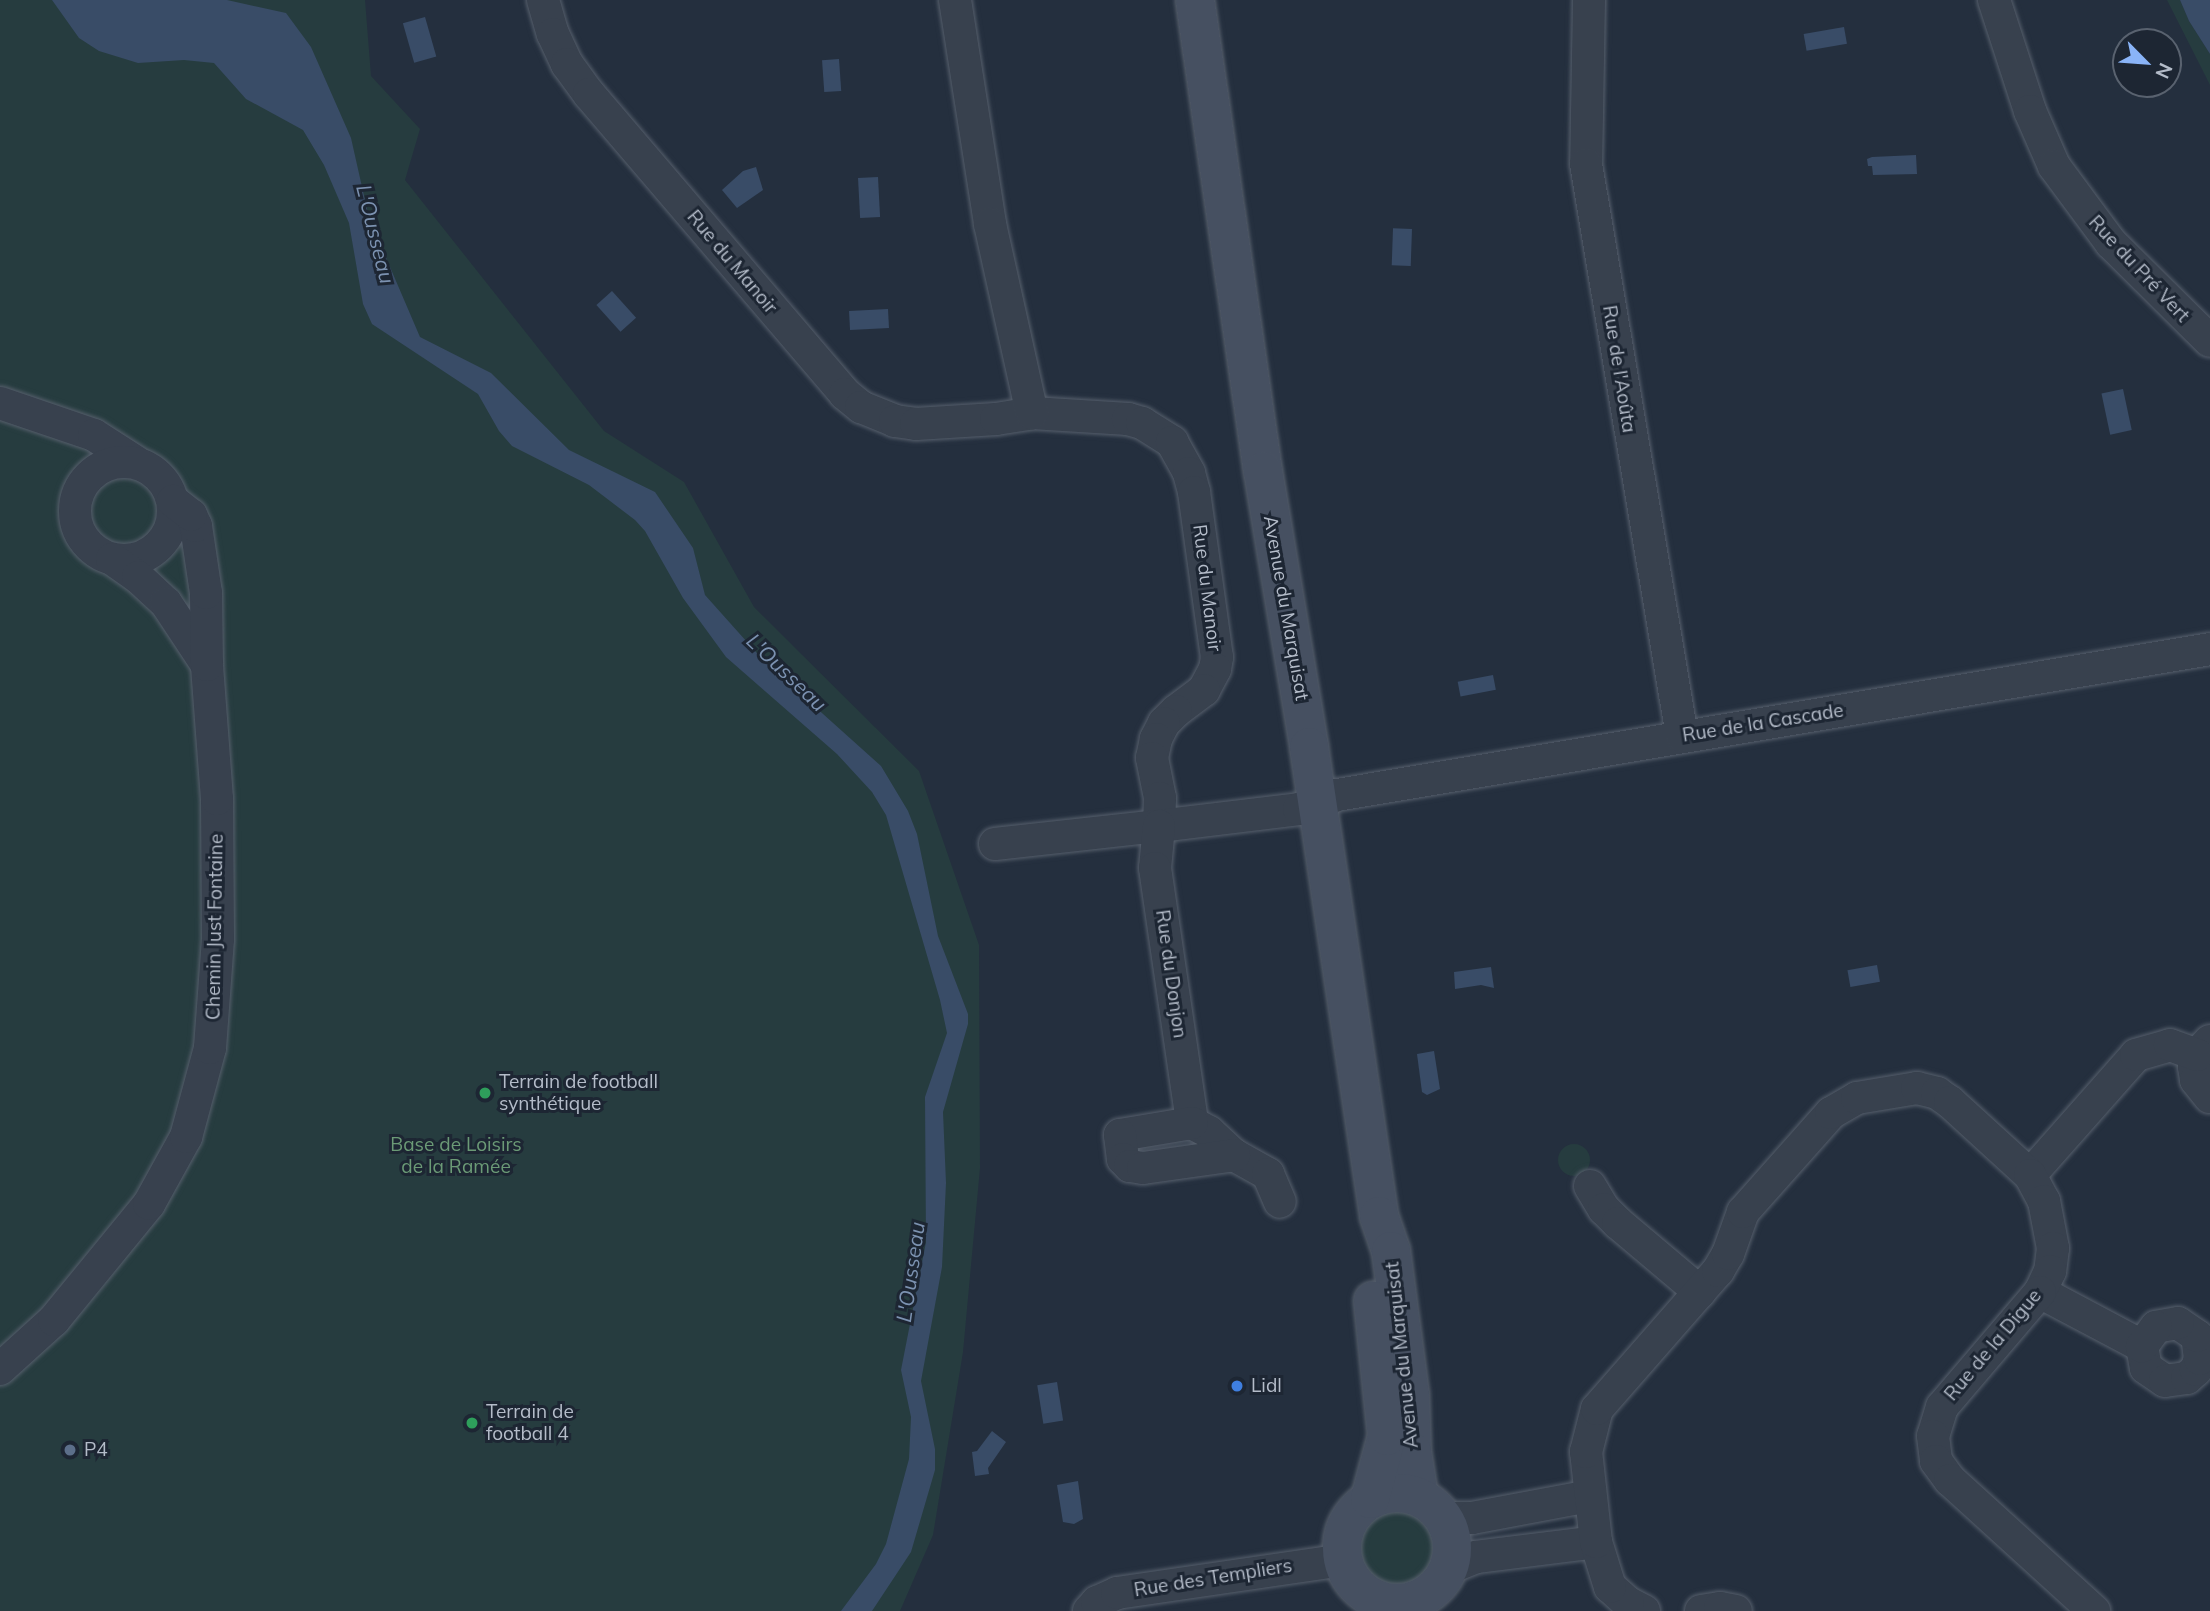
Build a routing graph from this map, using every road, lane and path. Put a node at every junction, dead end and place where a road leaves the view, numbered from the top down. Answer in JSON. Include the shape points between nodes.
{"nodes":[{"id":1,"x":543,"y":0,"type":"edge"},
{"id":2,"x":955,"y":0,"type":"edge"},
{"id":3,"x":1195,"y":0,"type":"edge"},
{"id":4,"x":1589,"y":0,"type":"edge"},
{"id":5,"x":1994,"y":0,"type":"edge"},
{"id":6,"x":2210,"y":341,"type":"edge"},
{"id":7,"x":0,"y":402,"type":"edge"},
{"id":8,"x":1032,"y":413,"type":"junction"},
{"id":9,"x":50,"y":420,"type":"junction"},
{"id":10,"x":136,"y":462,"type":"junction"},
{"id":11,"x":78,"y":492,"type":"junction"},
{"id":12,"x":173,"y":501,"type":"junction"},
{"id":13,"x":112,"y":559,"type":"junction"},
{"id":14,"x":2210,"y":649,"type":"edge"},
{"id":15,"x":207,"y":665,"type":"junction"},
{"id":16,"x":1682,"y":736,"type":"junction"},
{"id":17,"x":1317,"y":801,"type":"junction"},
{"id":18,"x":1159,"y":826,"type":"junction"},
{"id":19,"x":995,"y":844,"type":"dead end"},
{"id":20,"x":2204,"y":1048,"type":"edge"},
{"id":21,"x":2210,"y":1097,"type":"edge"},
{"id":22,"x":1192,"y":1123,"type":"junction"},
{"id":23,"x":1234,"y":1155,"type":"junction"},
{"id":24,"x":2030,"y":1175,"type":"junction"},
{"id":25,"x":1590,"y":1186,"type":"dead end"},
{"id":26,"x":1280,"y":1202,"type":"dead end"},
{"id":27,"x":1379,"y":1216,"type":"junction"},
{"id":28,"x":1700,"y":1292,"type":"junction"},
{"id":29,"x":2040,"y":1292,"type":"junction"},
{"id":30,"x":2143,"y":1346,"type":"dead end"},
{"id":31,"x":0,"y":1369,"type":"edge"},
{"id":32,"x":1589,"y":1496,"type":"junction"},
{"id":33,"x":1370,"y":1499,"type":"junction"},
{"id":34,"x":1431,"y":1507,"type":"junction"},
{"id":35,"x":1596,"y":1542,"type":"junction"},
{"id":36,"x":1342,"y":1560,"type":"junction"},
{"id":37,"x":1443,"y":1587,"type":"edge"},
{"id":38,"x":1394,"y":1608,"type":"edge"},
{"id":39,"x":1089,"y":1611,"type":"edge"},
{"id":40,"x":1644,"y":1611,"type":"edge"},
{"id":41,"x":1701,"y":1611,"type":"edge"},
{"id":42,"x":1736,"y":1611,"type":"edge"},
{"id":43,"x":2094,"y":1611,"type":"edge"}],
"edges":[{"from":1,"to":8,"type":"street","name":"Rue du Manoir","via":[[552,34],[573,74],[845,394],[877,415],[916,424]]},
{"from":2,"to":8,"type":"street","via":[[990,224]]},
{"from":3,"to":17,"type":"main road","name":"Avenue du Marquisat","via":[[1263,471]]},
{"from":4,"to":16,"type":"street","name":"Rue de l'Aoûta","via":[[1586,164]]},
{"from":5,"to":6,"type":"street","name":"Rue du Pré Vert","via":[[2030,111],[2054,166],[2111,243]]},
{"from":7,"to":9,"type":"street"},
{"from":8,"to":18,"type":"street","name":"Rue du Manoir","via":[[1142,423],[1172,442],[1189,473],[1217,657],[1203,690],[1176,710],[1156,739],[1152,758],[1160,798]]},
{"from":9,"to":10,"type":"street","via":[[94,435]]},
{"from":9,"to":11,"type":"street","via":[[76,452]]},
{"from":10,"to":11,"type":"street","via":[[108,463],[85,480]]},
{"from":10,"to":12,"type":"street","via":[[160,476]]},
{"from":11,"to":13,"type":"street","via":[[75,520],[80,533],[92,550]]},
{"from":12,"to":13,"type":"street","via":[[170,529],[153,551],[140,558]]},
{"from":12,"to":15,"type":"street","name":"Chemin Just Fontaine","via":[[191,515],[196,526],[206,593]]},
{"from":13,"to":15,"type":"street","name":"Chemin Just Fontaine","via":[[166,603]]},
{"from":14,"to":16,"type":"street","name":"Rue de la Cascade"},
{"from":15,"to":31,"type":"street","name":"Chemin Just Fontaine","via":[[217,799],[218,939],[216,1006],[201,1090],[186,1137],[149,1204],[54,1320]]},
{"from":16,"to":17,"type":"street","name":"Rue de la Cascade"},
{"from":17,"to":18,"type":"street","via":[[1299,809]]},
{"from":17,"to":27,"type":"main road","name":"Avenue du Marquisat"},
{"from":18,"to":19,"type":"street"},
{"from":18,"to":22,"type":"street","name":"Rue du Donjon","via":[[1156,868]]},
{"from":20,"to":21,"type":"street","via":[[2194,1067],[2196,1080]]},
{"from":20,"to":24,"type":"street","via":[[2170,1045],[2137,1055]]},
{"from":22,"to":23,"type":"street"},
{"from":22,"to":23,"type":"street","via":[[1120,1135],[1123,1159],[1130,1166],[1143,1168]]},
{"from":23,"to":26,"type":"street","via":[[1268,1174]]},
{"from":24,"to":28,"type":"street","name":"Rue de la Digue","via":[[1937,1093],[1905,1089],[1847,1102],[1831,1113],[1747,1207],[1726,1260]]},
{"from":24,"to":29,"type":"street","name":"Rue de la Digue","via":[[2044,1201],[2053,1248],[2050,1271]]},
{"from":25,"to":28,"type":"street","via":[[1618,1223]]},
{"from":27,"to":33,"type":"main road","name":"Avenue du Marquisat","via":[[1371,1287],[1387,1436]]},
{"from":27,"to":34,"type":"main road","name":"Avenue du Marquisat","via":[[1391,1251]]},
{"from":28,"to":32,"type":"street","name":"Rue de la Digue","via":[[1597,1409],[1586,1452]]},
{"from":29,"to":30,"type":"street"},
{"from":29,"to":43,"type":"street","name":"Rue de la Digue","via":[[1942,1407],[1933,1430],[1933,1452],[1950,1480]]},
{"from":32,"to":34,"type":"street","via":[[1472,1518]]},
{"from":32,"to":35,"type":"street","name":"Rue de la Digue"},
{"from":33,"to":34,"type":"main road","via":[[1386,1493]]},
{"from":33,"to":36,"type":"main road","via":[[1346,1525]]},
{"from":34,"to":37,"type":"main road","via":[[1451,1534],[1452,1551]]},
{"from":35,"to":37,"type":"street","via":[[1476,1557]]},
{"from":35,"to":40,"type":"street","name":"Rue de la Digue","via":[[1613,1591]]},
{"from":36,"to":38,"type":"main road","via":[[1360,1590]]},
{"from":36,"to":39,"type":"street","name":"Rue des Templiers","via":[[1117,1593]]},
{"from":37,"to":38,"type":"main road"},
{"from":41,"to":42,"type":"street"}]}
